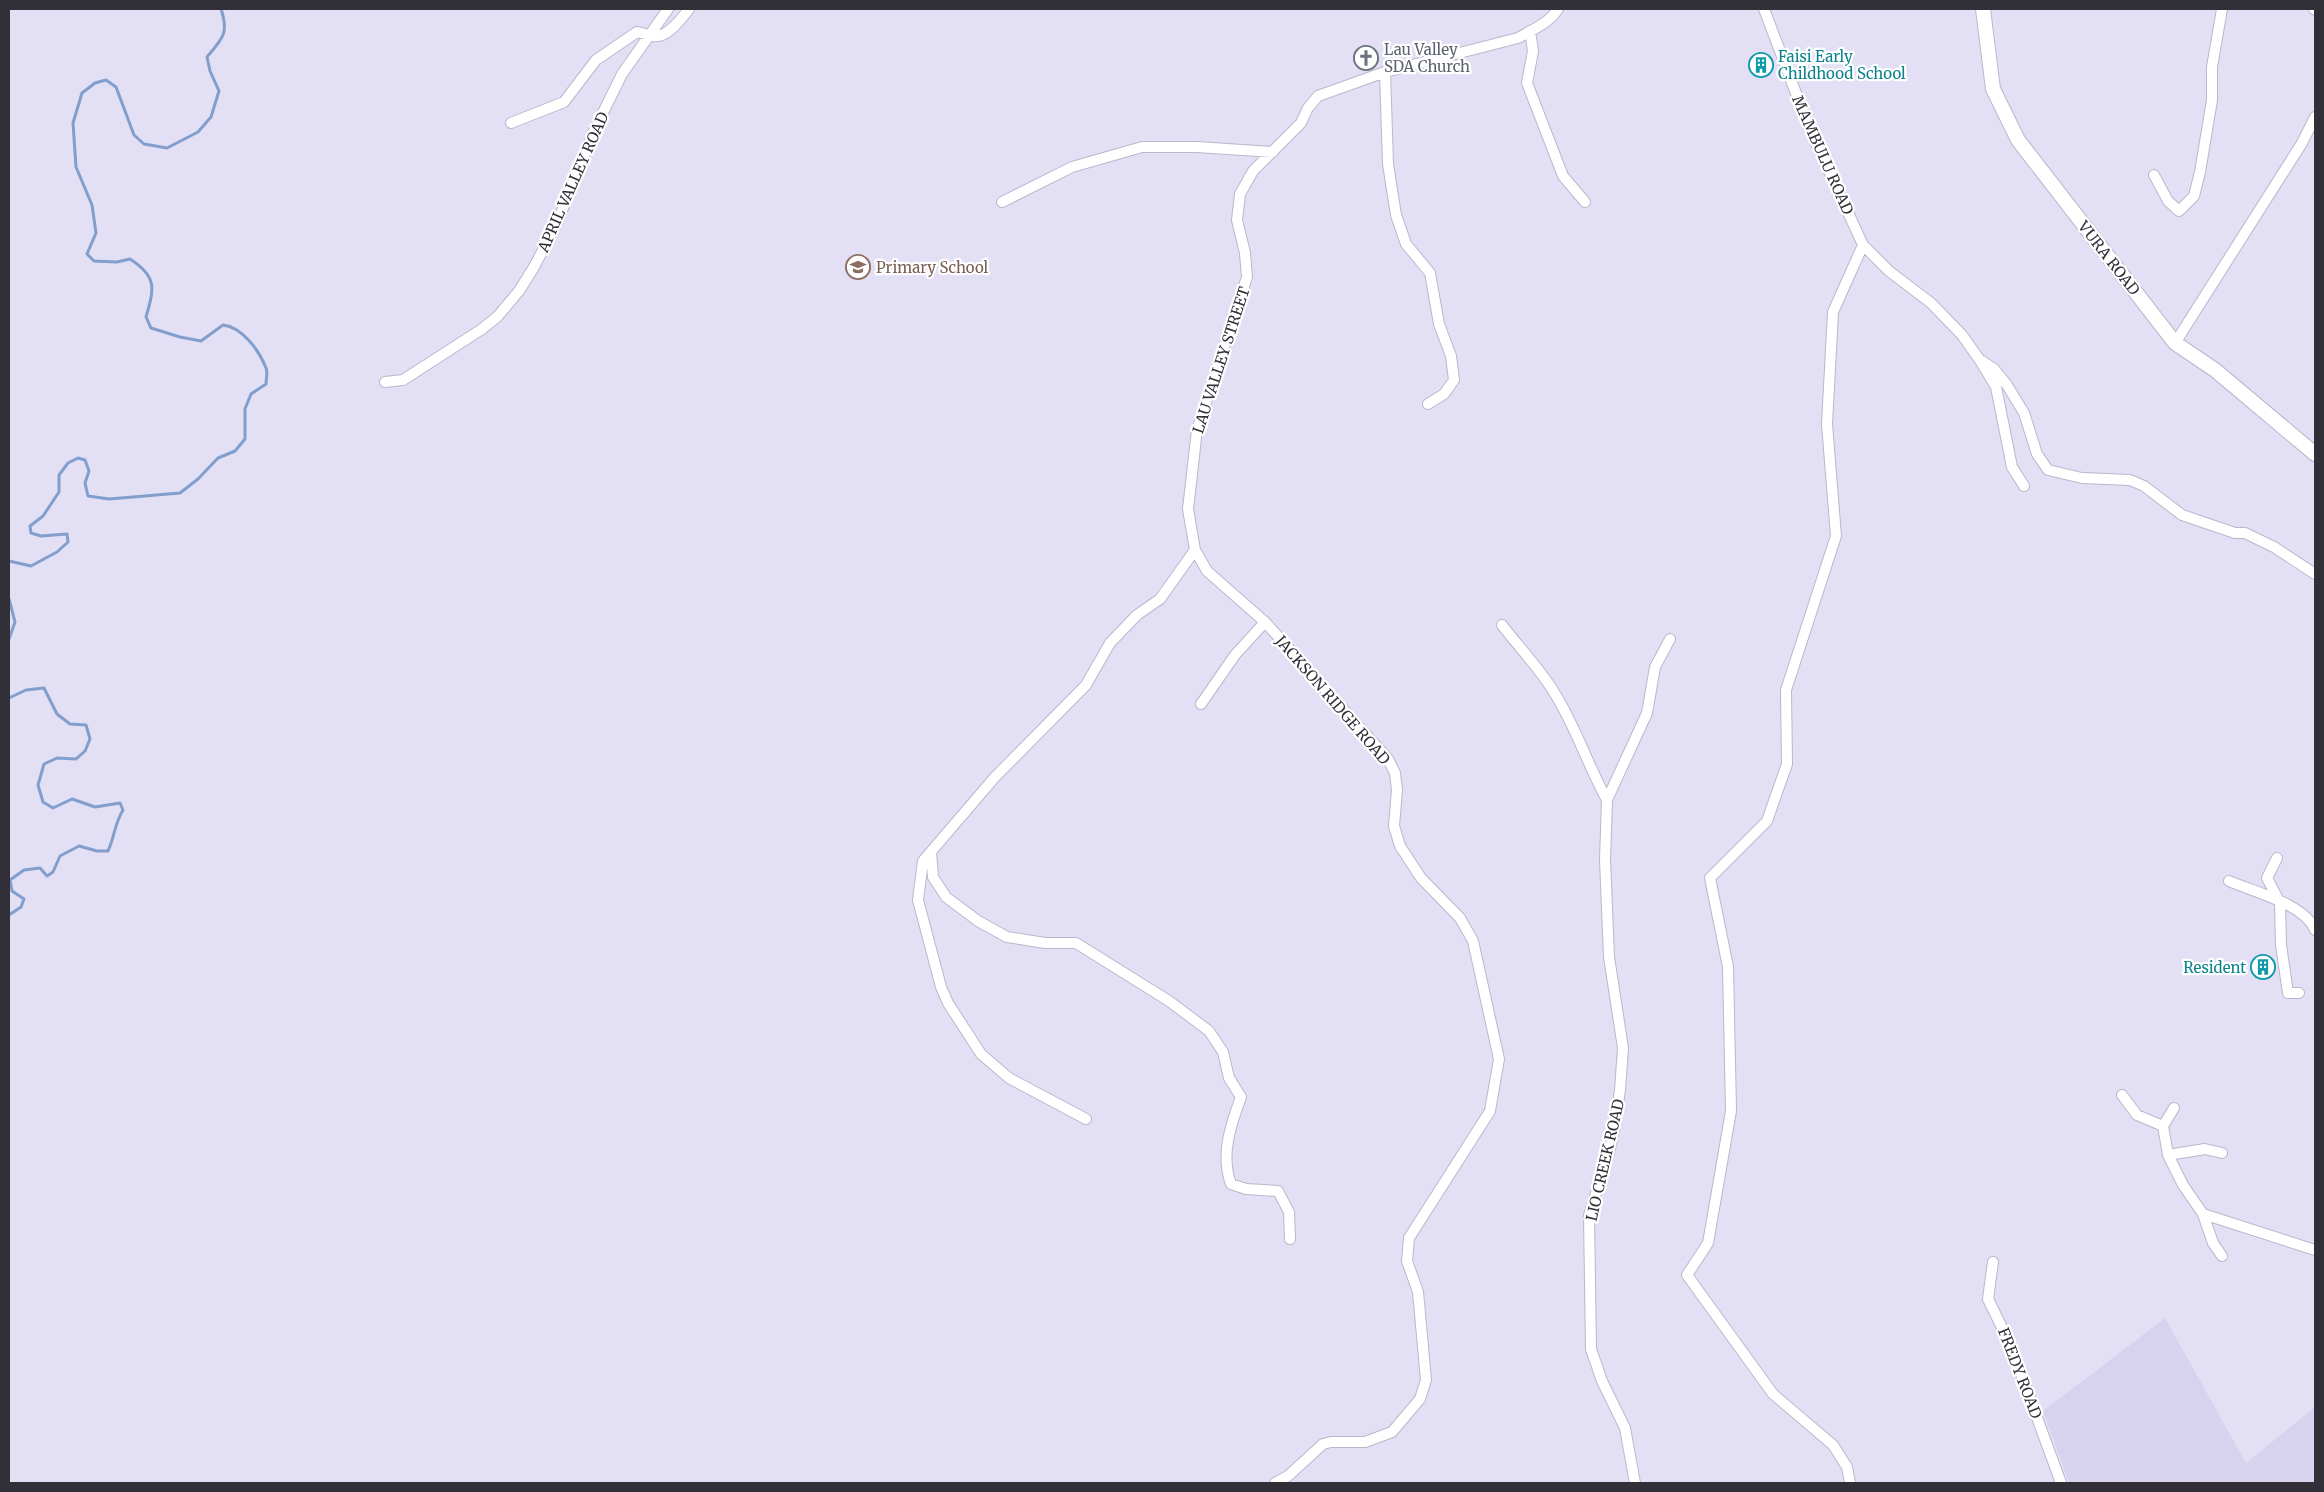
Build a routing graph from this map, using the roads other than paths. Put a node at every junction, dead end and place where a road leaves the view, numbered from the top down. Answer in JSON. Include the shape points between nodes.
{"nodes":[{"id":1,"x":668,"y":9,"type":"edge"},
{"id":2,"x":688,"y":9,"type":"edge"},
{"id":3,"x":1558,"y":9,"type":"edge"},
{"id":4,"x":1764,"y":9,"type":"edge"},
{"id":5,"x":1982,"y":9,"type":"edge"},
{"id":6,"x":2222,"y":9,"type":"edge"},
{"id":7,"x":1530,"y":31,"type":"junction"},
{"id":8,"x":648,"y":34,"type":"junction"},
{"id":9,"x":1385,"y":72,"type":"junction"},
{"id":10,"x":2315,"y":117,"type":"edge"},
{"id":11,"x":511,"y":123,"type":"dead end"},
{"id":12,"x":1273,"y":152,"type":"junction"},
{"id":13,"x":2154,"y":175,"type":"dead end"},
{"id":14,"x":1002,"y":202,"type":"dead end"},
{"id":15,"x":1585,"y":202,"type":"dead end"},
{"id":16,"x":1863,"y":245,"type":"junction"},
{"id":17,"x":2175,"y":343,"type":"junction"},
{"id":18,"x":1979,"y":360,"type":"junction"},
{"id":19,"x":385,"y":382,"type":"dead end"},
{"id":20,"x":1428,"y":404,"type":"dead end"},
{"id":21,"x":2315,"y":454,"type":"edge"},
{"id":22,"x":2024,"y":486,"type":"dead end"},
{"id":23,"x":1194,"y":550,"type":"junction"},
{"id":24,"x":2315,"y":574,"type":"edge"},
{"id":25,"x":1265,"y":622,"type":"junction"},
{"id":26,"x":1502,"y":625,"type":"dead end"},
{"id":27,"x":1670,"y":639,"type":"dead end"},
{"id":28,"x":1201,"y":704,"type":"dead end"},
{"id":29,"x":1608,"y":800,"type":"junction"},
{"id":30,"x":931,"y":852,"type":"junction"},
{"id":31,"x":2277,"y":858,"type":"dead end"},
{"id":32,"x":2229,"y":881,"type":"dead end"},
{"id":33,"x":2280,"y":903,"type":"junction"},
{"id":34,"x":2315,"y":930,"type":"edge"},
{"id":35,"x":2299,"y":993,"type":"dead end"},
{"id":36,"x":2122,"y":1095,"type":"dead end"},
{"id":37,"x":2174,"y":1108,"type":"dead end"},
{"id":38,"x":1086,"y":1119,"type":"dead end"},
{"id":39,"x":2163,"y":1126,"type":"junction"},
{"id":40,"x":2222,"y":1153,"type":"dead end"},
{"id":41,"x":2168,"y":1155,"type":"junction"},
{"id":42,"x":2203,"y":1214,"type":"junction"},
{"id":43,"x":1290,"y":1239,"type":"dead end"},
{"id":44,"x":2315,"y":1250,"type":"edge"},
{"id":45,"x":2222,"y":1256,"type":"dead end"},
{"id":46,"x":1993,"y":1262,"type":"dead end"},
{"id":47,"x":1275,"y":1483,"type":"edge"},
{"id":48,"x":1635,"y":1483,"type":"edge"},
{"id":49,"x":1850,"y":1483,"type":"edge"},
{"id":50,"x":2061,"y":1483,"type":"edge"}],
"edges":[{"from":1,"to":8,"type":"street","name":"APRIL VALLEY ROAD"},
{"from":2,"to":8,"type":"street","via":[[665,33],[655,37]]},
{"from":3,"to":7,"type":"street","name":"LAU VALLEY STREET"},
{"from":4,"to":16,"type":"street","name":"MAMBULU ROAD","via":[[1810,130]]},
{"from":5,"to":17,"type":"street","name":"VURA ROAD","via":[[1993,89],[2018,140]]},
{"from":6,"to":13,"type":"street","via":[[2212,67],[2212,100],[2194,196],[2179,211],[2168,201]]},
{"from":7,"to":9,"type":"street","name":"LAU VALLEY STREET","via":[[1518,38]]},
{"from":7,"to":15,"type":"street","via":[[1533,51],[1527,83],[1563,176]]},
{"from":8,"to":11,"type":"street","via":[[637,32],[596,60],[564,102]]},
{"from":8,"to":19,"type":"street","name":"APRIL VALLEY ROAD","via":[[622,74],[594,130],[558,223],[519,290],[497,317],[482,329],[403,380]]},
{"from":9,"to":12,"type":"street","name":"LAU VALLEY STREET","via":[[1318,96],[1301,123]]},
{"from":9,"to":20,"type":"street","via":[[1388,164],[1396,215],[1406,244],[1430,273],[1439,324],[1451,356],[1454,380],[1444,394]]},
{"from":10,"to":17,"type":"street","via":[[2302,143]]},
{"from":12,"to":14,"type":"street","via":[[1142,147],[1072,167]]},
{"from":12,"to":23,"type":"street","name":"LAU VALLEY STREET","via":[[1253,171],[1240,194],[1237,220],[1248,277],[1197,430],[1188,510]]},
{"from":16,"to":18,"type":"street","via":[[1889,271],[1931,303]]},
{"from":16,"to":49,"type":"street","via":[[1833,312],[1827,424],[1836,536],[1786,690],[1787,764],[1767,821],[1710,878],[1728,968],[1731,1112],[1708,1243],[1687,1275],[1773,1394],[1833,1445],[1847,1467]]},
{"from":17,"to":21,"type":"street","name":"VURA ROAD","via":[[2215,370]]},
{"from":18,"to":22,"type":"street","via":[[1996,387],[2012,467]]},
{"from":18,"to":24,"type":"street","via":[[1994,369],[2007,385],[2024,413],[2036,454],[2048,470],[2082,478],[2130,480],[2144,486],[2182,515],[2235,533],[2245,532]]},
{"from":23,"to":25,"type":"street","name":"JACKSON RIDGE ROAD","via":[[1208,571]]},
{"from":23,"to":30,"type":"street","via":[[1160,599],[1137,614],[1110,643],[1086,684],[995,777]]},
{"from":25,"to":28,"type":"street","via":[[1235,655]]},
{"from":25,"to":47,"type":"street","name":"JACKSON RIDGE ROAD","via":[[1388,759],[1396,782],[1394,826],[1400,846],[1421,878],[1460,918],[1473,941],[1500,1059],[1490,1111],[1409,1238],[1408,1261],[1418,1292],[1426,1380],[1420,1399],[1392,1432],[1365,1442],[1323,1444],[1288,1476]]},
{"from":26,"to":29,"type":"street","via":[[1552,689]]},
{"from":27,"to":29,"type":"street","via":[[1654,667],[1647,713]]},
{"from":29,"to":48,"type":"street","name":"LIO CREEK ROAD","via":[[1605,860],[1609,957],[1623,1048],[1620,1090],[1609,1153],[1588,1215],[1589,1321],[1591,1349],[1602,1381],[1625,1428]]},
{"from":30,"to":38,"type":"street","via":[[923,861],[918,900],[948,1003],[981,1054],[1009,1078]]},
{"from":30,"to":43,"type":"street","via":[[933,877],[946,898],[978,921],[1007,937],[1045,943],[1076,943],[1169,1001],[1209,1031],[1223,1052],[1229,1078],[1240,1097],[1229,1128],[1227,1173],[1231,1184],[1246,1189],[1278,1191],[1289,1212]]},
{"from":31,"to":33,"type":"street","via":[[2266,878]]},
{"from":32,"to":33,"type":"street"},
{"from":33,"to":34,"type":"street","via":[[2298,909]]},
{"from":33,"to":35,"type":"street","via":[[2281,945],[2288,993]]},
{"from":36,"to":39,"type":"street","via":[[2137,1115]]},
{"from":37,"to":39,"type":"street"},
{"from":39,"to":41,"type":"street"},
{"from":40,"to":41,"type":"street","via":[[2205,1150]]},
{"from":41,"to":42,"type":"street"},
{"from":42,"to":44,"type":"street"},
{"from":42,"to":45,"type":"street","via":[[2213,1243]]},
{"from":46,"to":50,"type":"street","name":"FREDY ROAD","via":[[1988,1299],[2010,1344]]}]}
